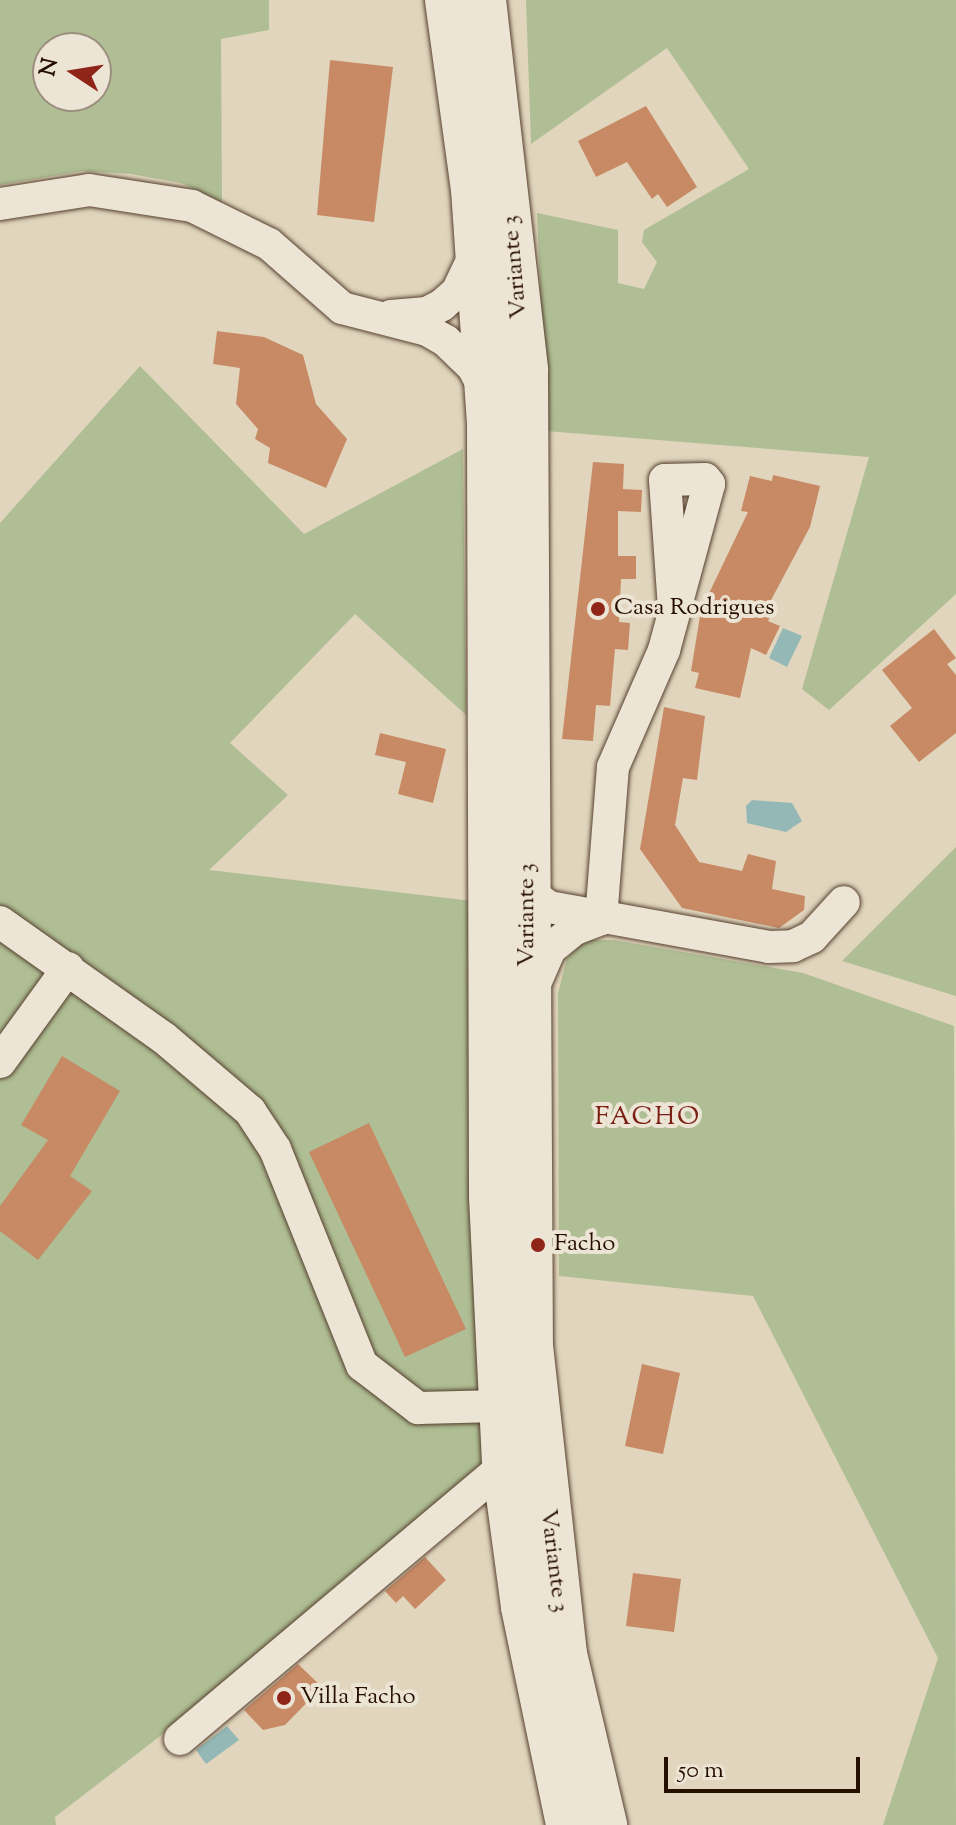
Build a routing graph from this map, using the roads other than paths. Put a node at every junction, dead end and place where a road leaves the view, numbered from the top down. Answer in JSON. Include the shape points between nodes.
{"nodes":[{"id":1,"x":447,"y":0,"type":"edge"},
{"id":2,"x":484,"y":0,"type":"edge"},
{"id":3,"x":0,"y":204,"type":"edge"},
{"id":4,"x":477,"y":249,"type":"junction"},
{"id":5,"x":364,"y":316,"type":"junction"},
{"id":6,"x":487,"y":395,"type":"junction"},
{"id":7,"x":674,"y":609,"type":"dead end"},
{"id":8,"x":527,"y":877,"type":"junction"},
{"id":9,"x":844,"y":902,"type":"dead end"},
{"id":10,"x":601,"y":919,"type":"junction"},
{"id":11,"x":0,"y":922,"type":"edge"},
{"id":12,"x":68,"y":968,"type":"junction"},
{"id":13,"x":528,"y":1007,"type":"junction"},
{"id":14,"x":0,"y":1062,"type":"edge"},
{"id":15,"x":501,"y":1406,"type":"junction"},
{"id":16,"x":504,"y":1466,"type":"junction"},
{"id":17,"x":180,"y":1739,"type":"dead end"},
{"id":18,"x":568,"y":1825,"type":"edge"},
{"id":19,"x":605,"y":1825,"type":"edge"}],
"edges":[{"from":1,"to":4,"type":"main road","name":"Variante 3"},
{"from":2,"to":8,"type":"main road","name":"Variante 3","via":[[526,371]]},
{"from":3,"to":5,"type":"street","via":[[89,190],[192,206],[269,244],[342,308]]},
{"from":4,"to":5,"type":"street","via":[[467,276],[442,305],[427,313]]},
{"from":4,"to":6,"type":"main road","name":"Variante 3"},
{"from":5,"to":6,"type":"street","via":[[427,330],[446,341],[473,367]]},
{"from":6,"to":15,"type":"main road","name":"Variante 3","via":[[491,1197]]},
{"from":7,"to":10,"type":"street","via":[[664,650],[613,767]]},
{"from":8,"to":10,"type":"street","via":[[537,898],[549,907]]},
{"from":8,"to":13,"type":"main road","name":"Variante 3"},
{"from":9,"to":10,"type":"street","via":[[812,937],[793,946]]},
{"from":10,"to":13,"type":"street","via":[[575,929],[550,949]]},
{"from":11,"to":12,"type":"street"},
{"from":12,"to":14,"type":"street"},
{"from":12,"to":15,"type":"street","via":[[164,1038],[250,1111],[275,1149],[362,1365],[418,1408]]},
{"from":13,"to":19,"type":"main road","name":"Variante 3","via":[[530,1305],[538,1441],[565,1654]]},
{"from":15,"to":16,"type":"main road","name":"Variante 3"},
{"from":16,"to":17,"type":"street"},
{"from":16,"to":18,"type":"main road","name":"Variante 3","via":[[523,1607]]}]}
